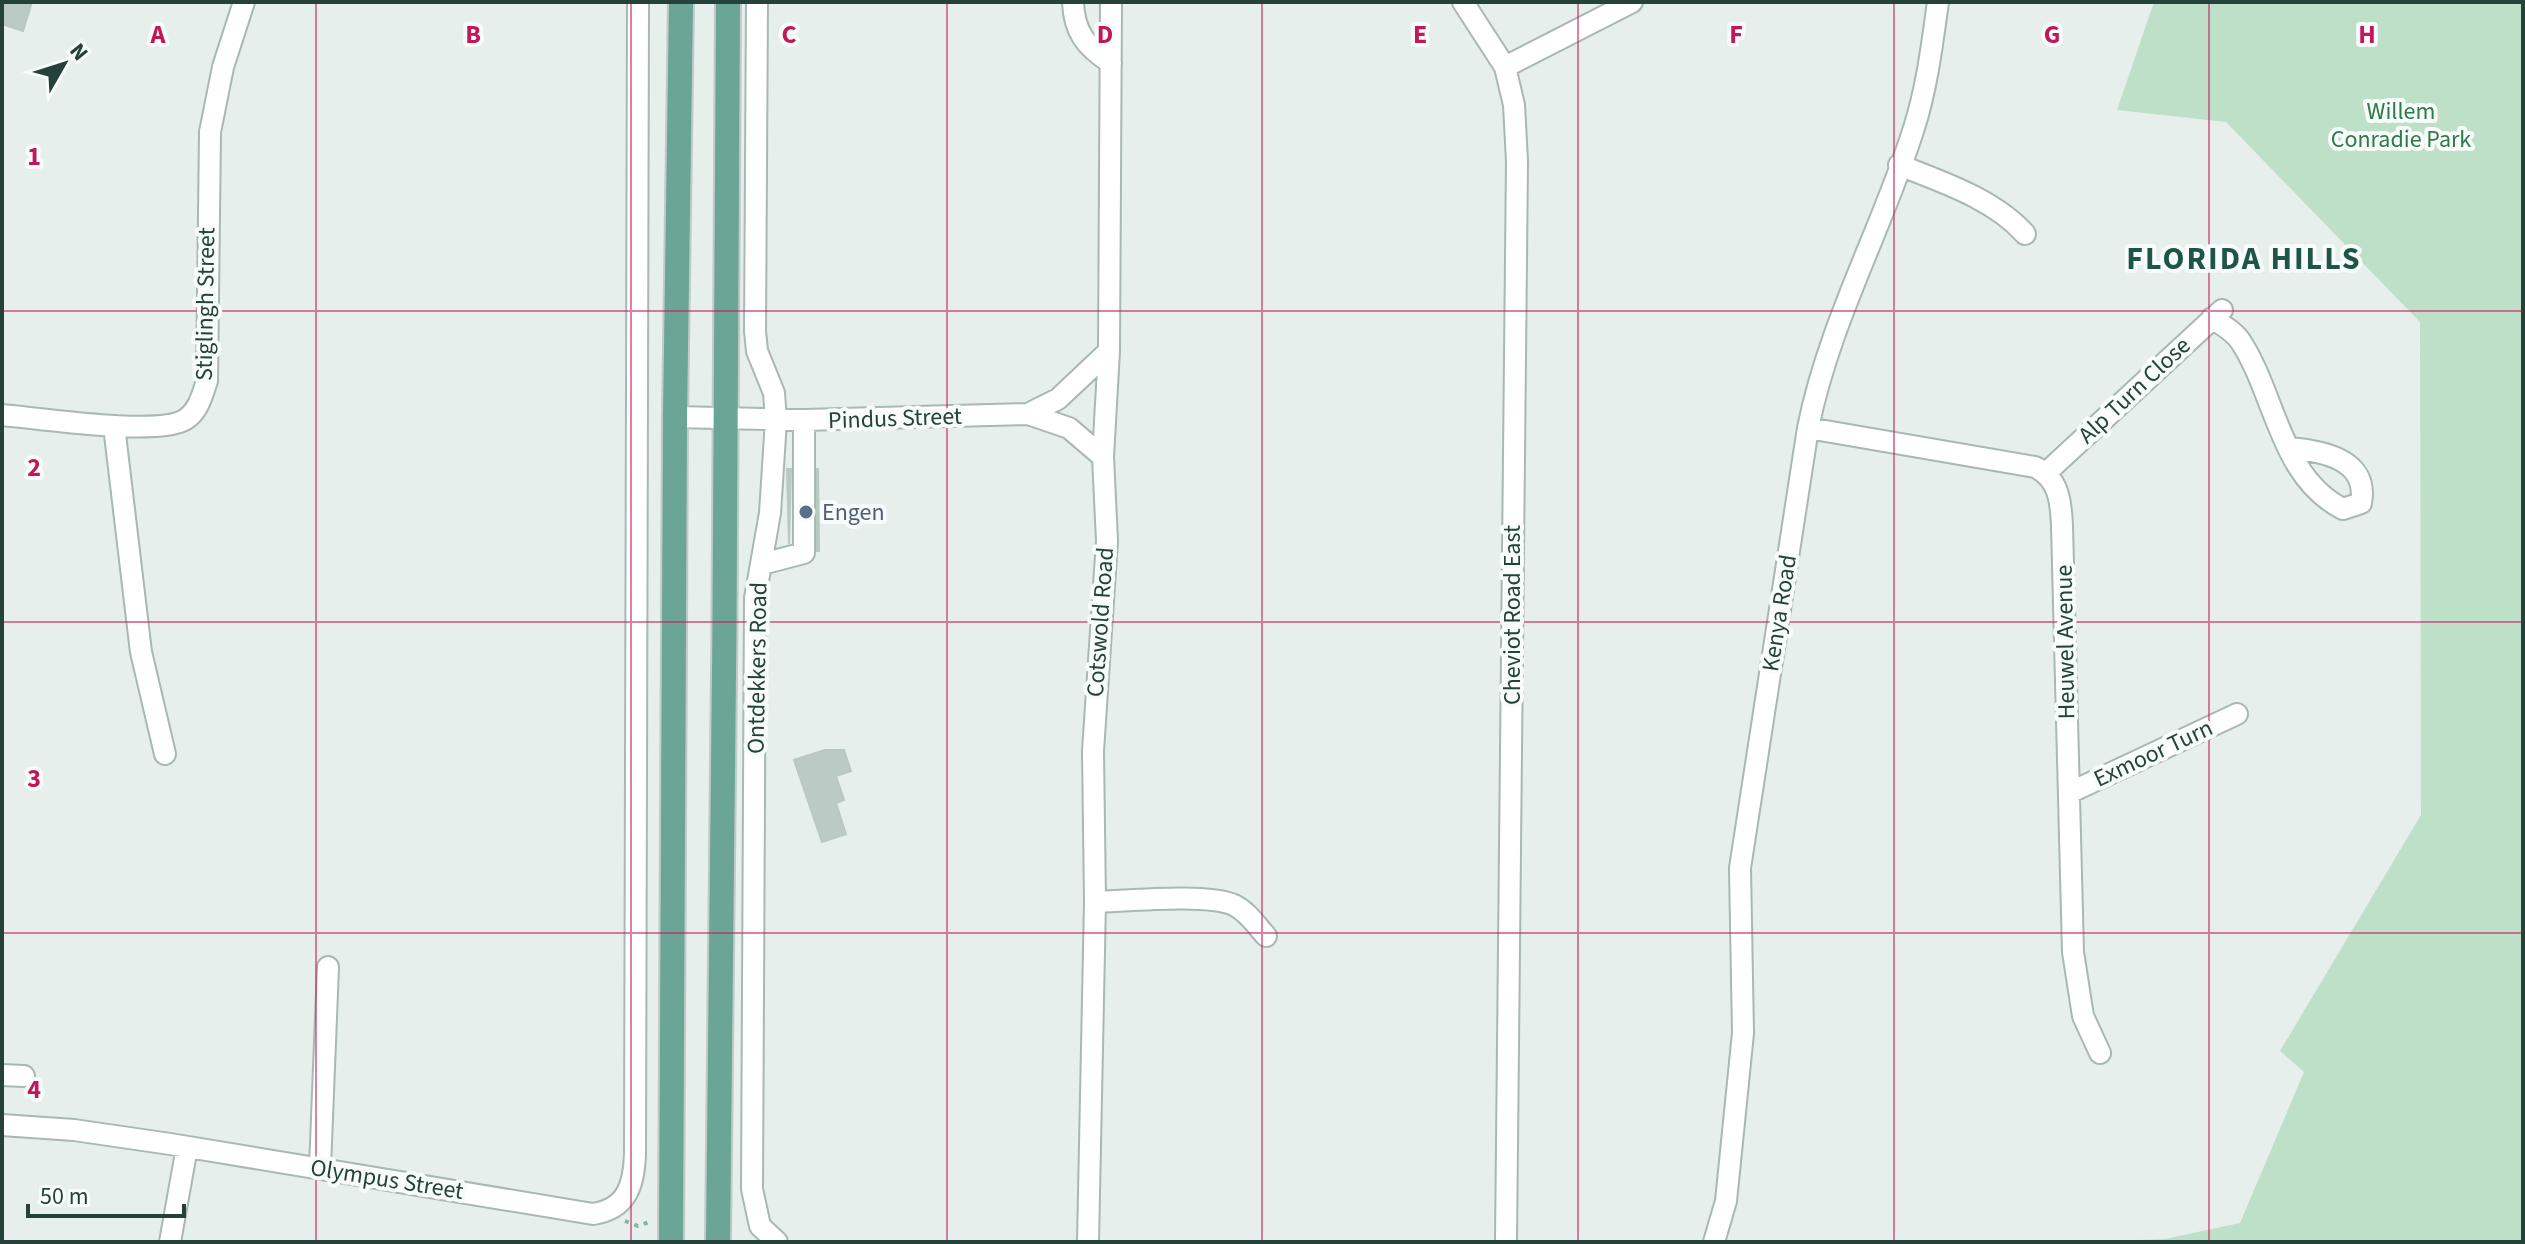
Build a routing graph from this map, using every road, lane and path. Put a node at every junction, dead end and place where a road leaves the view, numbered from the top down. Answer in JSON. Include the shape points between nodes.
{"nodes":[{"id":1,"x":244,"y":2,"type":"edge"},
{"id":2,"x":638,"y":2,"type":"edge"},
{"id":3,"x":681,"y":2,"type":"edge"},
{"id":4,"x":728,"y":2,"type":"edge"},
{"id":5,"x":757,"y":2,"type":"edge"},
{"id":6,"x":1073,"y":2,"type":"edge"},
{"id":7,"x":1111,"y":2,"type":"edge"},
{"id":8,"x":1463,"y":2,"type":"edge"},
{"id":9,"x":1632,"y":2,"type":"edge"},
{"id":10,"x":1938,"y":2,"type":"edge"},
{"id":11,"x":1111,"y":63,"type":"junction"},
{"id":12,"x":1505,"y":67,"type":"junction"},
{"id":13,"x":1899,"y":165,"type":"junction"},
{"id":14,"x":2025,"y":234,"type":"dead end"},
{"id":15,"x":1109,"y":351,"type":"junction"},
{"id":16,"x":1028,"y":414,"type":"junction"},
{"id":17,"x":2,"y":415,"type":"edge"},
{"id":18,"x":675,"y":417,"type":"junction"},
{"id":19,"x":723,"y":418,"type":"junction"},
{"id":20,"x":776,"y":420,"type":"junction"},
{"id":21,"x":804,"y":420,"type":"junction"},
{"id":22,"x":114,"y":426,"type":"junction"},
{"id":23,"x":1808,"y":428,"type":"junction"},
{"id":24,"x":2290,"y":448,"type":"dead end"},
{"id":25,"x":1103,"y":457,"type":"junction"},
{"id":26,"x":2047,"y":472,"type":"junction"},
{"id":27,"x":762,"y":564,"type":"junction"},
{"id":28,"x":2237,"y":714,"type":"dead end"},
{"id":29,"x":165,"y":754,"type":"dead end"},
{"id":30,"x":2069,"y":793,"type":"junction"},
{"id":31,"x":1095,"y":902,"type":"junction"},
{"id":32,"x":1266,"y":936,"type":"dead end"},
{"id":33,"x":328,"y":967,"type":"dead end"},
{"id":34,"x":2100,"y":1053,"type":"dead end"},
{"id":35,"x":2,"y":1075,"type":"edge"},
{"id":36,"x":24,"y":1076,"type":"dead end"},
{"id":37,"x":2,"y":1125,"type":"edge"},
{"id":38,"x":187,"y":1147,"type":"junction"},
{"id":39,"x":320,"y":1168,"type":"junction"},
{"id":40,"x":774,"y":1240,"type":"edge"},
{"id":41,"x":170,"y":1242,"type":"edge"},
{"id":42,"x":671,"y":1242,"type":"edge"},
{"id":43,"x":718,"y":1242,"type":"edge"},
{"id":44,"x":1088,"y":1242,"type":"edge"},
{"id":45,"x":1506,"y":1242,"type":"edge"},
{"id":46,"x":1714,"y":1242,"type":"edge"}],
"edges":[{"from":1,"to":22,"type":"street","name":"Stiglingh Street","via":[[210,132],[207,381],[185,420]]},
{"from":2,"to":39,"type":"street","name":"Olympus Street","via":[[633,1184],[615,1208],[593,1214]]},
{"from":3,"to":18,"type":"main road"},
{"from":4,"to":19,"type":"main road","name":"Ontdekkers Road"},
{"from":5,"to":20,"type":"street","name":"Ontdekkers Road","via":[[755,331],[774,393]]},
{"from":6,"to":11,"type":"street","via":[[1081,37]]},
{"from":7,"to":11,"type":"street","name":"Cotswold Road"},
{"from":8,"to":12,"type":"street","name":"Cheviot Road East"},
{"from":9,"to":12,"type":"street"},
{"from":10,"to":13,"type":"street","name":"Kenya Road","via":[[1928,74]]},
{"from":11,"to":15,"type":"street","name":"Cotswold Road"},
{"from":12,"to":45,"type":"street","name":"Cheviot Road East","via":[[1514,105],[1517,161]]},
{"from":13,"to":14,"type":"street","via":[[1950,185]]},
{"from":13,"to":23,"type":"street","name":"Kenya Road","via":[[1823,365]]},
{"from":15,"to":16,"type":"street","via":[[1058,399]]},
{"from":15,"to":25,"type":"street","name":"Cotswold Road"},
{"from":16,"to":21,"type":"street","name":"Pindus Street"},
{"from":16,"to":25,"type":"street","name":"Pindus Street","via":[[1069,428]]},
{"from":17,"to":22,"type":"street","name":"Stiglingh Street"},
{"from":18,"to":19,"type":"street","name":"Pindus Street"},
{"from":18,"to":42,"type":"main road"},
{"from":19,"to":20,"type":"street","name":"Pindus Street"},
{"from":19,"to":43,"type":"main road","name":"Ontdekkers Road","via":[[727,621]]},
{"from":20,"to":21,"type":"street","name":"Pindus Street"},
{"from":20,"to":27,"type":"street","name":"Ontdekkers Road"},
{"from":21,"to":27,"type":"street","via":[[804,553]]},
{"from":22,"to":29,"type":"street","via":[[141,652]]},
{"from":23,"to":26,"type":"street"},
{"from":23,"to":46,"type":"street","name":"Kenya Road","via":[[1740,868],[1743,1033],[1726,1201]]},
{"from":24,"to":26,"type":"street","name":"Alp Turn Close","via":[[2240,340],[2217,314]]},
{"from":25,"to":31,"type":"street","name":"Cotswold Road","via":[[1107,541],[1093,751]]},
{"from":26,"to":30,"type":"street","name":"Heuwel Avenue","via":[[2061,503]]},
{"from":27,"to":40,"type":"street","name":"Ontdekkers Road","via":[[755,598],[752,1189],[756,1218]]},
{"from":28,"to":30,"type":"street","name":"Exmoor Turn"},
{"from":30,"to":34,"type":"street","name":"Heuwel Avenue","via":[[2076,983],[2083,1016]]},
{"from":31,"to":32,"type":"street","via":[[1231,904],[1246,912]]},
{"from":31,"to":44,"type":"street","name":"Cotswold Road"},
{"from":33,"to":39,"type":"street"},
{"from":35,"to":36,"type":"street"},
{"from":37,"to":38,"type":"street","name":"Olympus Street"},
{"from":38,"to":39,"type":"street","name":"Olympus Street"},
{"from":38,"to":41,"type":"street"}]}
